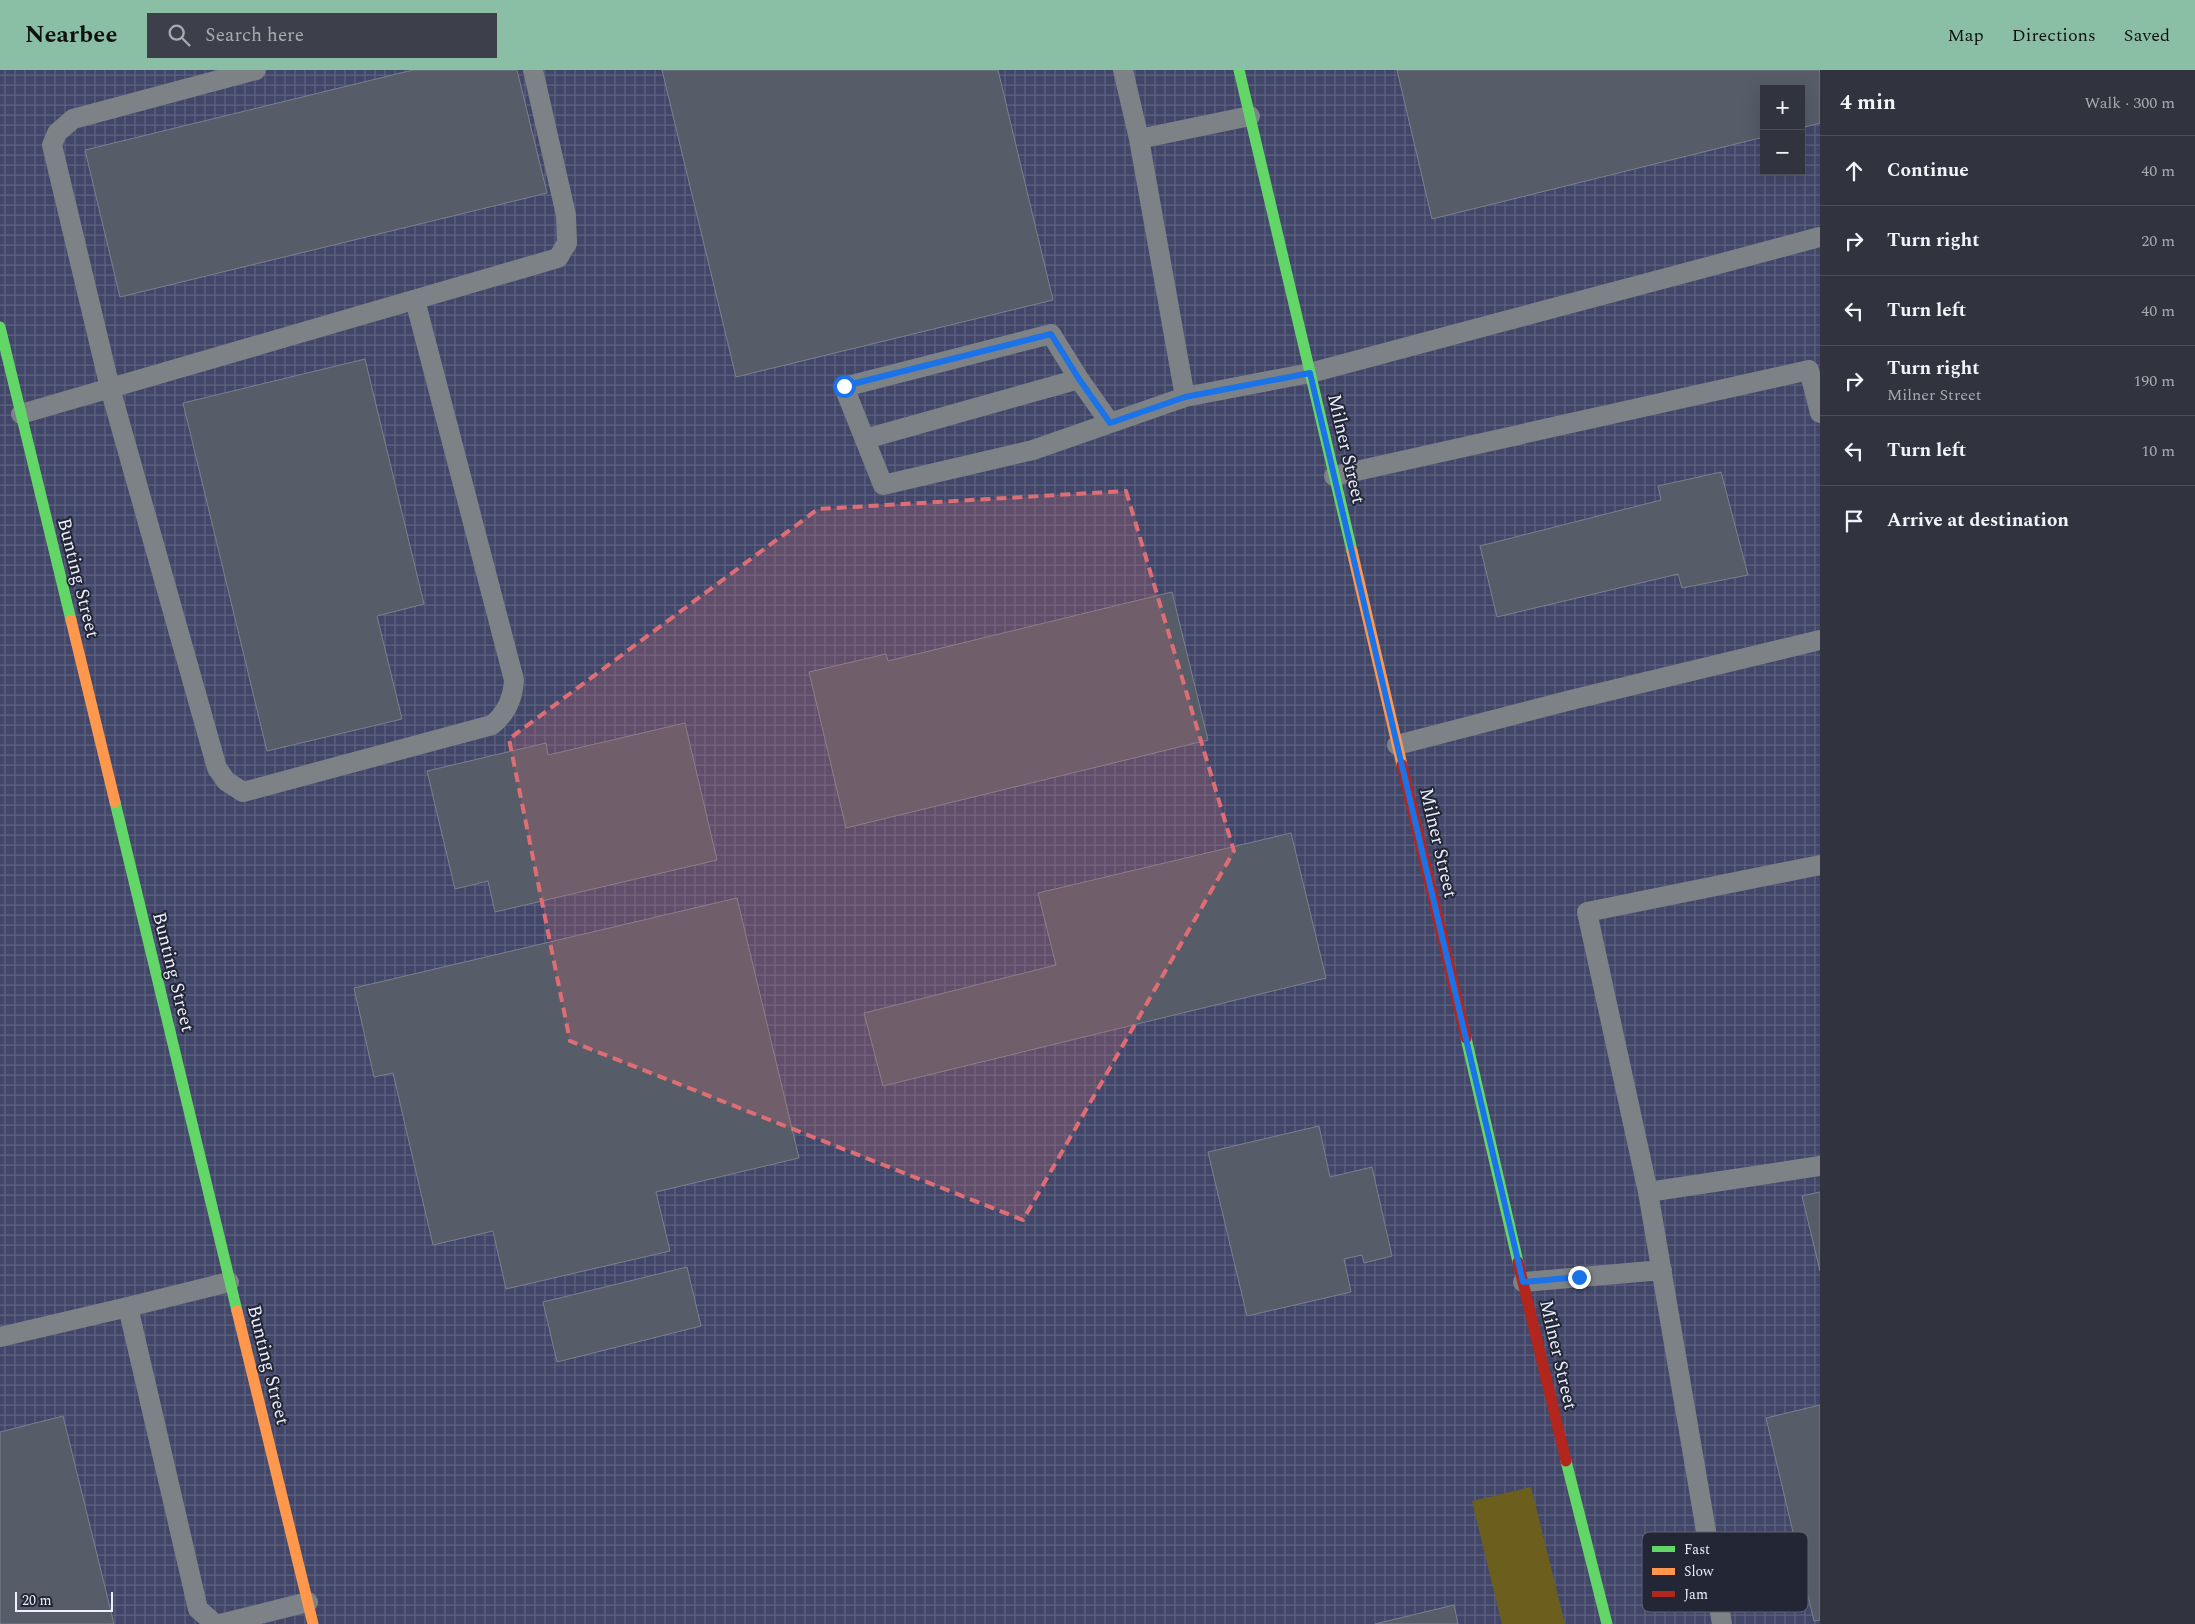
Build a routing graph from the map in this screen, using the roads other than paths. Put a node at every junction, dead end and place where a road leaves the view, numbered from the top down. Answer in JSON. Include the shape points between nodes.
{"nodes":[{"id":1,"x":256,"y":70,"type":"edge"},
{"id":2,"x":533,"y":70,"type":"edge"},
{"id":3,"x":1122,"y":70,"type":"edge"},
{"id":4,"x":1239,"y":70,"type":"edge"},
{"id":5,"x":1250,"y":116,"type":"junction"},
{"id":6,"x":1139,"y":139,"type":"junction"},
{"id":7,"x":1820,"y":237,"type":"edge"},
{"id":8,"x":415,"y":300,"type":"junction"},
{"id":9,"x":0,"y":327,"type":"edge"},
{"id":10,"x":1310,"y":373,"type":"junction"},
{"id":11,"x":1079,"y":379,"type":"junction"},
{"id":12,"x":110,"y":388,"type":"junction"},
{"id":13,"x":1185,"y":397,"type":"junction"},
{"id":14,"x":1820,"y":413,"type":"edge"},
{"id":15,"x":21,"y":414,"type":"junction"},
{"id":16,"x":1110,"y":423,"type":"junction"},
{"id":17,"x":866,"y":439,"type":"junction"},
{"id":18,"x":1334,"y":476,"type":"junction"},
{"id":19,"x":1820,"y":640,"type":"edge"},
{"id":20,"x":1397,"y":745,"type":"junction"},
{"id":21,"x":1820,"y":865,"type":"edge"},
{"id":22,"x":1820,"y":1166,"type":"edge"},
{"id":23,"x":1648,"y":1192,"type":"junction"},
{"id":24,"x":1662,"y":1270,"type":"junction"},
{"id":25,"x":230,"y":1282,"type":"junction"},
{"id":26,"x":1523,"y":1282,"type":"junction"},
{"id":27,"x":128,"y":1307,"type":"junction"},
{"id":28,"x":0,"y":1337,"type":"edge"},
{"id":29,"x":1706,"y":1532,"type":"edge"},
{"id":30,"x":308,"y":1602,"type":"junction"},
{"id":31,"x":215,"y":1624,"type":"edge"},
{"id":32,"x":220,"y":1624,"type":"edge"},
{"id":33,"x":313,"y":1624,"type":"edge"},
{"id":34,"x":1607,"y":1624,"type":"edge"}],
"edges":[{"from":1,"to":12,"type":"lane","via":[[74,119],[57,132],[52,145]]},
{"from":2,"to":8,"type":"lane","via":[[566,215],[567,243],[558,258]]},
{"from":3,"to":6,"type":"lane"},
{"from":4,"to":5,"type":"street","name":"Milner Street"},
{"from":5,"to":6,"type":"lane"},
{"from":5,"to":10,"type":"street","name":"Milner Street"},
{"from":6,"to":13,"type":"lane"},
{"from":7,"to":10,"type":"lane"},
{"from":8,"to":12,"type":"lane"},
{"from":8,"to":12,"type":"lane","via":[[514,680],[508,706],[492,725],[243,792],[226,781],[216,768]]},
{"from":9,"to":15,"type":"street","name":"Bunting Street"},
{"from":10,"to":13,"type":"lane"},
{"from":10,"to":18,"type":"street","name":"Milner Street"},
{"from":11,"to":16,"type":"lane"},
{"from":11,"to":17,"type":"lane"},
{"from":11,"to":17,"type":"lane","via":[[1051,334],[844,386]]},
{"from":12,"to":15,"type":"lane"},
{"from":13,"to":16,"type":"lane"},
{"from":14,"to":18,"type":"lane","via":[[1809,370]]},
{"from":15,"to":25,"type":"street","name":"Bunting Street"},
{"from":16,"to":17,"type":"lane","via":[[1033,450],[883,485]]},
{"from":18,"to":20,"type":"street","name":"Milner Street"},
{"from":19,"to":20,"type":"lane"},
{"from":20,"to":26,"type":"street","name":"Milner Street"},
{"from":21,"to":23,"type":"lane","via":[[1587,912]]},
{"from":22,"to":23,"type":"lane"},
{"from":23,"to":24,"type":"lane"},
{"from":24,"to":26,"type":"lane"},
{"from":24,"to":29,"type":"lane"},
{"from":25,"to":27,"type":"lane"},
{"from":25,"to":30,"type":"street","name":"Bunting Street"},
{"from":26,"to":34,"type":"street","name":"Milner Street"},
{"from":27,"to":28,"type":"lane"},
{"from":27,"to":31,"type":"lane","via":[[198,1609]]},
{"from":30,"to":32,"type":"lane"},
{"from":30,"to":33,"type":"street","name":"Bunting Street"}]}
